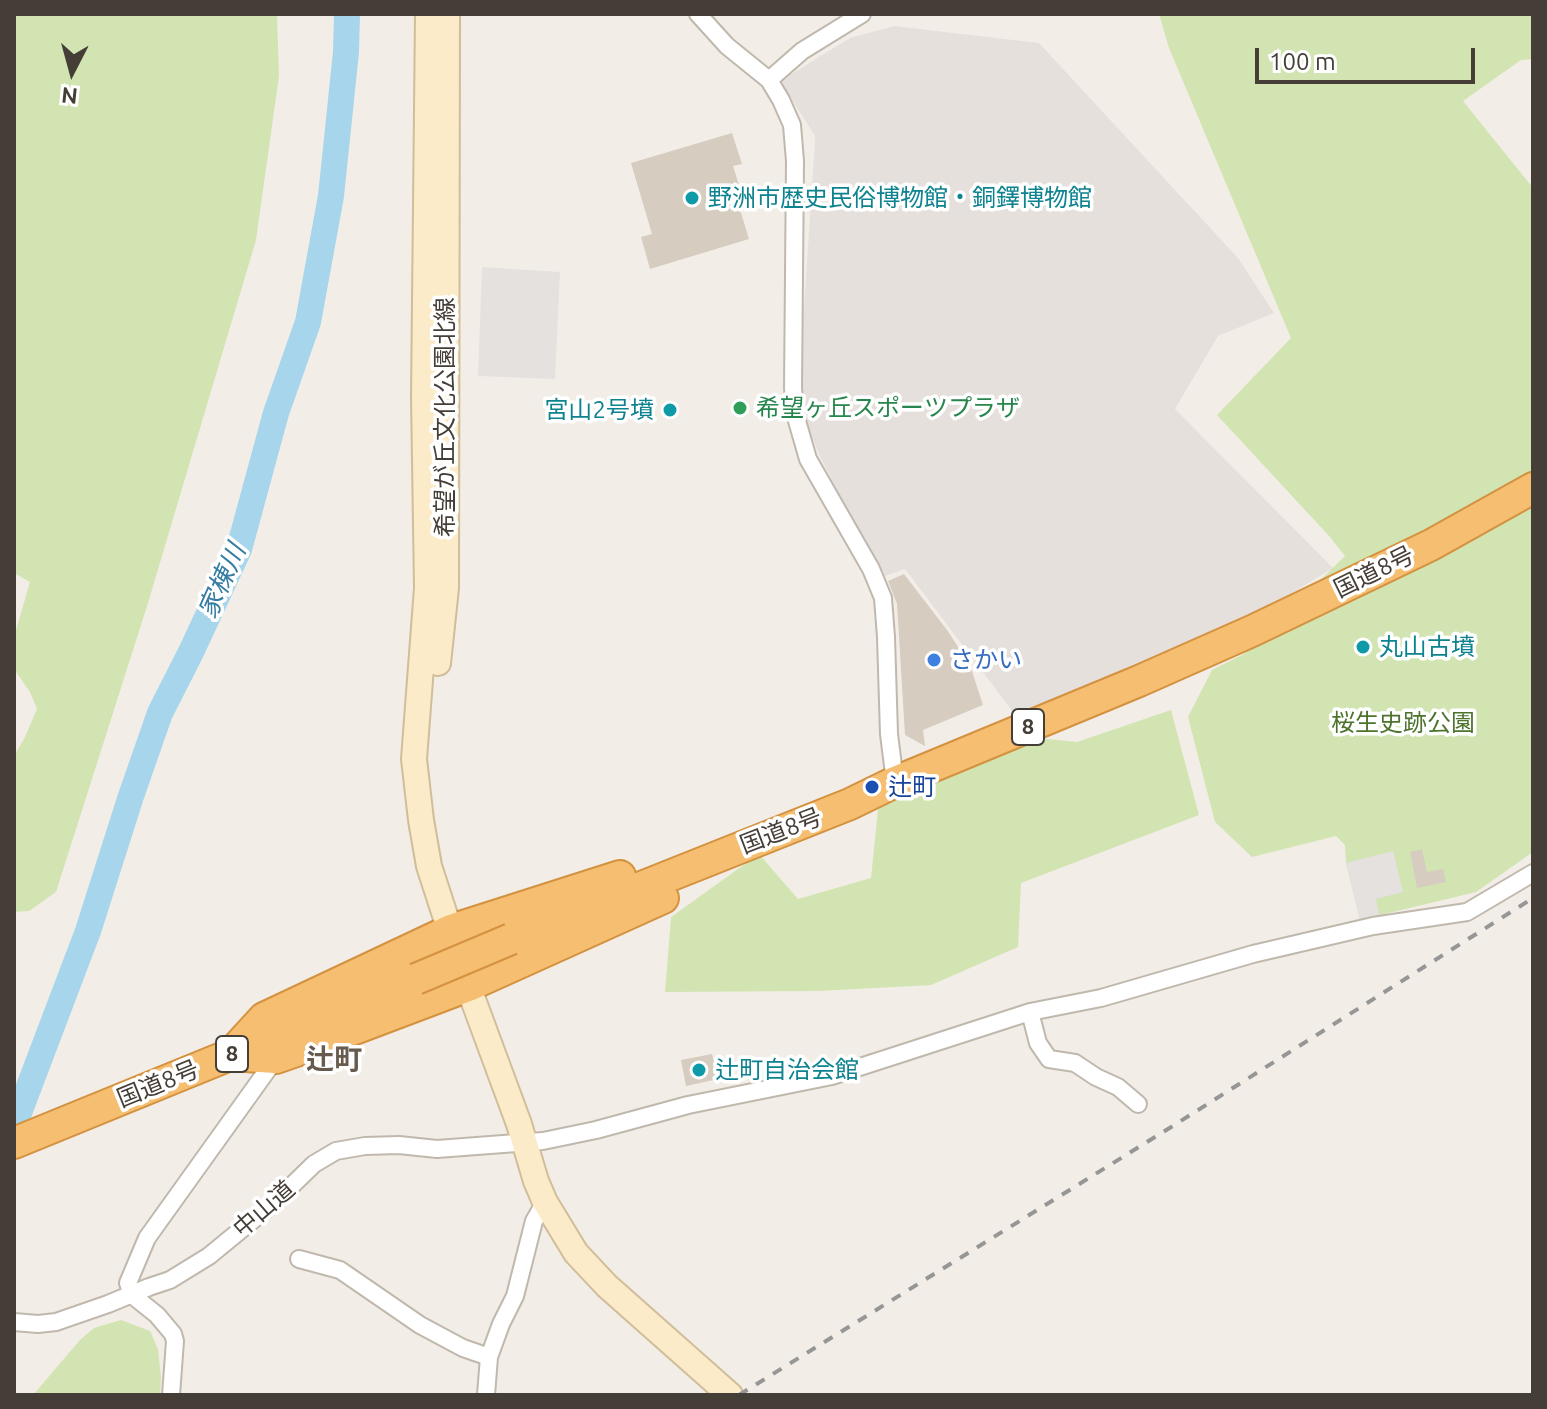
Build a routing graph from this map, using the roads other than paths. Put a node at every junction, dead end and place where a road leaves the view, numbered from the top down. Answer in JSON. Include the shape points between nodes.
{"nodes":[{"id":1,"x":428,"y":14,"type":"edge"},
{"id":2,"x":447,"y":14,"type":"edge"},
{"id":3,"x":698,"y":14,"type":"edge"},
{"id":4,"x":862,"y":14,"type":"edge"},
{"id":5,"x":769,"y":80,"type":"junction"},
{"id":6,"x":1533,"y":488,"type":"edge"},
{"id":7,"x":895,"y":782,"type":"junction"},
{"id":8,"x":421,"y":820,"type":"junction"},
{"id":9,"x":733,"y":850,"type":"junction"},
{"id":10,"x":1533,"y":873,"type":"edge"},
{"id":11,"x":451,"y":930,"type":"junction"},
{"id":12,"x":468,"y":986,"type":"junction"},
{"id":13,"x":1030,"y":1012,"type":"junction"},
{"id":14,"x":230,"y":1055,"type":"junction"},
{"id":15,"x":276,"y":1058,"type":"junction"},
{"id":16,"x":1138,"y":1104,"type":"dead end"},
{"id":17,"x":525,"y":1142,"type":"junction"},
{"id":18,"x":14,"y":1143,"type":"edge"},
{"id":19,"x":545,"y":1202,"type":"junction"},
{"id":20,"x":299,"y":1259,"type":"dead end"},
{"id":21,"x":132,"y":1295,"type":"junction"},
{"id":22,"x":14,"y":1322,"type":"edge"},
{"id":23,"x":489,"y":1357,"type":"junction"},
{"id":24,"x":171,"y":1395,"type":"edge"},
{"id":25,"x":486,"y":1395,"type":"edge"},
{"id":26,"x":730,"y":1395,"type":"edge"}],
"edges":[{"from":1,"to":8,"type":"main road","name":"希望が丘文化公園北線","via":[[427,588],[414,759]]},
{"from":2,"to":8,"type":"main road","name":"希望が丘文化公園北線","via":[[446,588]]},
{"from":3,"to":5,"type":"street"},
{"from":4,"to":5,"type":"street","via":[[802,51]]},
{"from":5,"to":7,"type":"street","via":[[792,125],[795,161],[795,414],[808,459],[883,598]]},
{"from":6,"to":7,"type":"highway","name":"国道8号","number":"8","via":[[1431,545],[1252,631]]},
{"from":7,"to":9,"type":"highway","name":"国道8号","number":"8"},
{"from":8,"to":11,"type":"main road","name":"希望が丘文化公園北線","via":[[429,866]]},
{"from":9,"to":11,"type":"highway","via":[[656,865]]},
{"from":9,"to":12,"type":"highway","via":[[655,903]]},
{"from":9,"to":14,"type":"highway","name":"国道8号","number":"8","bridge":true},
{"from":10,"to":13,"type":"street","name":"中山道","via":[[1467,912],[1373,926]]},
{"from":11,"to":12,"type":"main road","name":"希望が丘文化公園北線"},
{"from":11,"to":14,"type":"highway","via":[[264,1018]]},
{"from":12,"to":15,"type":"highway"},
{"from":12,"to":17,"type":"main road","name":"希望が丘文化公園北線"},
{"from":13,"to":16,"type":"street","via":[[1038,1043],[1049,1059],[1075,1063]]},
{"from":13,"to":17,"type":"street","name":"中山道","via":[[832,1076]]},
{"from":14,"to":15,"type":"highway"},
{"from":14,"to":18,"type":"highway","name":"国道8号","number":"8"},
{"from":15,"to":21,"type":"street","via":[[147,1238],[128,1283]]},
{"from":17,"to":19,"type":"main road","name":"希望が丘文化公園北線"},
{"from":17,"to":21,"type":"street","name":"中山道","via":[[336,1151],[209,1256]]},
{"from":19,"to":23,"type":"street"},
{"from":19,"to":26,"type":"main road","name":"希望が丘文化公園北線","via":[[576,1253],[607,1286]]},
{"from":20,"to":23,"type":"street","via":[[340,1270],[420,1325]]},
{"from":21,"to":22,"type":"street","name":"中山道","via":[[56,1322]]},
{"from":21,"to":24,"type":"street","via":[[173,1334]]},
{"from":23,"to":25,"type":"street"}]}
